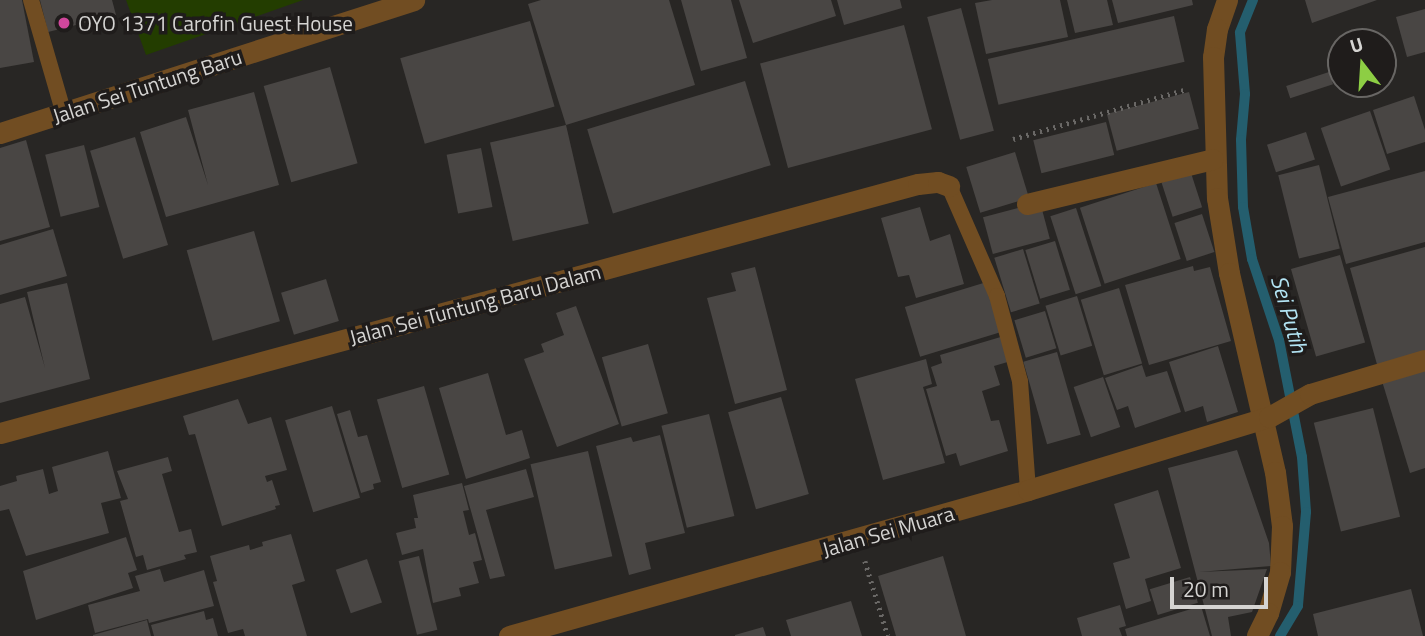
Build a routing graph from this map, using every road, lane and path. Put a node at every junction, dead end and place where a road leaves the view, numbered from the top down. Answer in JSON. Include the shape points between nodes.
{"nodes":[{"id":1,"x":30,"y":0,"type":"edge"},
{"id":2,"x":414,"y":0,"type":"edge"},
{"id":3,"x":1227,"y":0,"type":"edge"},
{"id":4,"x":1213,"y":82,"type":"junction"},
{"id":5,"x":64,"y":114,"type":"junction"},
{"id":6,"x":0,"y":133,"type":"edge"},
{"id":7,"x":1013,"y":139,"type":"dead end"},
{"id":8,"x":1213,"y":159,"type":"junction"},
{"id":9,"x":949,"y":186,"type":"joint"},
{"id":10,"x":1027,"y":204,"type":"dead end"},
{"id":11,"x":1425,"y":360,"type":"edge"},
{"id":12,"x":1267,"y":417,"type":"junction"},
{"id":13,"x":0,"y":433,"type":"edge"},
{"id":14,"x":1028,"y":490,"type":"junction"},
{"id":15,"x":859,"y":540,"type":"junction"},
{"id":16,"x":509,"y":636,"type":"edge"},
{"id":17,"x":888,"y":636,"type":"edge"},
{"id":18,"x":1256,"y":636,"type":"edge"}],
"edges":[{"from":1,"to":5,"type":"lane"},
{"from":2,"to":5,"type":"street","name":"Jalan Sei Tuntung Baru"},
{"from":3,"to":4,"type":"street","via":[[1217,29]]},
{"from":4,"to":7,"type":"path"},
{"from":4,"to":8,"type":"street"},
{"from":5,"to":6,"type":"street","name":"Jalan Sei Tuntung Baru"},
{"from":8,"to":10,"type":"street"},
{"from":8,"to":12,"type":"street","via":[[1229,273]]},
{"from":9,"to":13,"type":"street","name":"Jalan Sei Tuntung Baru Dalam","via":[[938,181],[918,184]]},
{"from":9,"to":14,"type":"lane","via":[[997,296],[1020,381]]},
{"from":11,"to":12,"type":"street","name":"Jalan Sei Muara","via":[[1310,394]]},
{"from":12,"to":14,"type":"street","name":"Jalan Sei Muara"},
{"from":12,"to":18,"type":"street","via":[[1282,526],[1280,572]]},
{"from":14,"to":15,"type":"street","name":"Jalan Sei Muara"},
{"from":15,"to":16,"type":"street","name":"Jalan Sei Muara"},
{"from":15,"to":17,"type":"path"}]}
